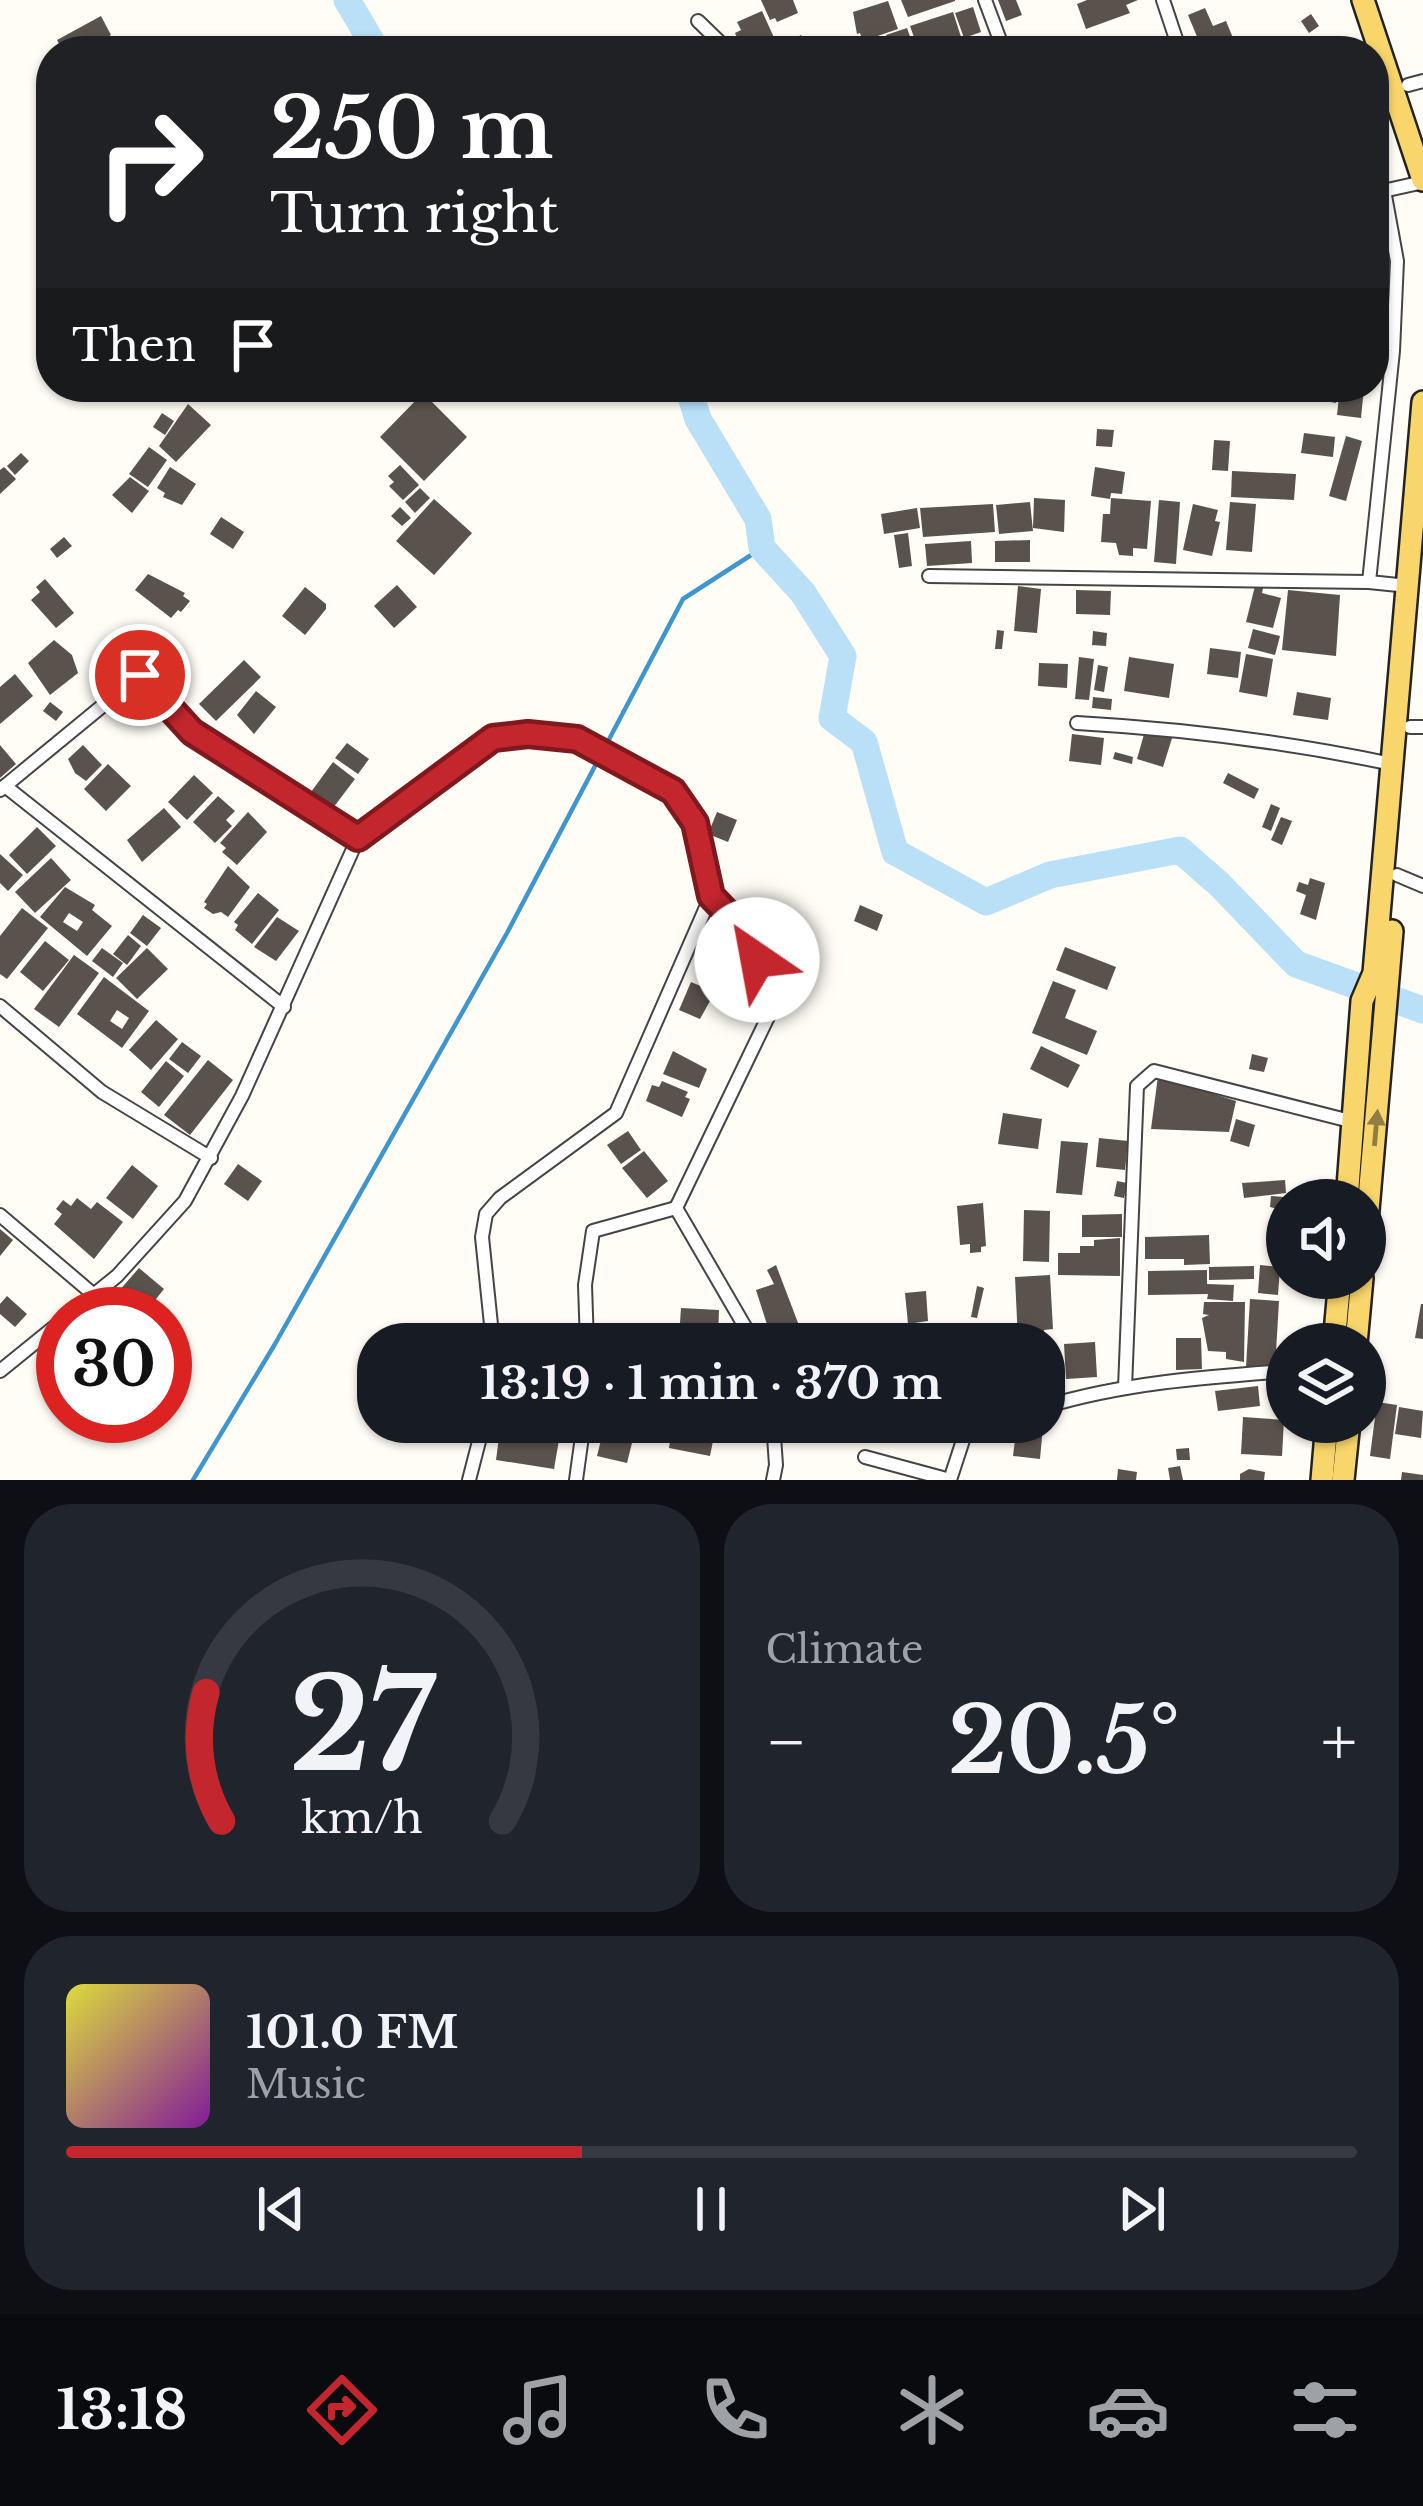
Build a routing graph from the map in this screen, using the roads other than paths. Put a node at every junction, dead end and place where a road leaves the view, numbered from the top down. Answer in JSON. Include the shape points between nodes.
{"nodes":[{"id":1,"x":986,"y":0,"type":"edge"},
{"id":2,"x":1162,"y":0,"type":"edge"},
{"id":3,"x":1364,"y":0,"type":"edge"},
{"id":4,"x":1377,"y":0,"type":"edge"},
{"id":5,"x":698,"y":21,"type":"dead end"},
{"id":6,"x":714,"y":36,"type":"edge"},
{"id":7,"x":999,"y":36,"type":"edge"},
{"id":8,"x":1175,"y":36,"type":"edge"},
{"id":9,"x":1376,"y":36,"type":"edge"},
{"id":10,"x":1389,"y":77,"type":"edge"},
{"id":11,"x":1415,"y":83,"type":"edge"},
{"id":12,"x":1423,"y":139,"type":"edge"},
{"id":13,"x":1423,"y":181,"type":"edge"},
{"id":14,"x":1389,"y":190,"type":"edge"},
{"id":15,"x":1389,"y":233,"type":"edge"},
{"id":16,"x":1389,"y":391,"type":"edge"},
{"id":17,"x":1388,"y":402,"type":"edge"},
{"id":18,"x":1423,"y":402,"type":"edge"},
{"id":19,"x":1423,"y":560,"type":"edge"},
{"id":20,"x":928,"y":576,"type":"dead end"},
{"id":21,"x":1370,"y":582,"type":"junction"},
{"id":22,"x":1408,"y":586,"type":"junction"},
{"id":23,"x":1078,"y":723,"type":"dead end"},
{"id":24,"x":1416,"y":727,"type":"edge"},
{"id":25,"x":1393,"y":764,"type":"junction"},
{"id":26,"x":3,"y":788,"type":"edge"},
{"id":27,"x":358,"y":838,"type":"junction"},
{"id":28,"x":1396,"y":875,"type":"junction"},
{"id":29,"x":1423,"y":886,"type":"edge"},
{"id":30,"x":711,"y":896,"type":"junction"},
{"id":31,"x":0,"y":1006,"type":"edge"},
{"id":32,"x":284,"y":1007,"type":"junction"},
{"id":33,"x":1354,"y":1123,"type":"junction"},
{"id":34,"x":211,"y":1158,"type":"junction"},
{"id":35,"x":1349,"y":1179,"type":"edge"},
{"id":36,"x":1371,"y":1179,"type":"edge"},
{"id":37,"x":676,"y":1208,"type":"junction"},
{"id":38,"x":0,"y":1215,"type":"edge"},
{"id":39,"x":86,"y":1287,"type":"edge"},
{"id":40,"x":103,"y":1287,"type":"edge"},
{"id":41,"x":491,"y":1323,"type":"edge"},
{"id":42,"x":586,"y":1323,"type":"edge"},
{"id":43,"x":743,"y":1323,"type":"edge"},
{"id":44,"x":36,"y":1342,"type":"edge"},
{"id":45,"x":0,"y":1371,"type":"edge"},
{"id":46,"x":1266,"y":1372,"type":"edge"},
{"id":47,"x":1125,"y":1388,"type":"junction"},
{"id":48,"x":1065,"y":1401,"type":"edge"},
{"id":49,"x":479,"y":1443,"type":"edge"},
{"id":50,"x":581,"y":1443,"type":"edge"},
{"id":51,"x":774,"y":1443,"type":"edge"},
{"id":52,"x":961,"y":1443,"type":"edge"},
{"id":53,"x":1326,"y":1443,"type":"edge"},
{"id":54,"x":1347,"y":1443,"type":"edge"},
{"id":55,"x":865,"y":1457,"type":"dead end"},
{"id":56,"x":469,"y":1480,"type":"edge"},
{"id":57,"x":576,"y":1480,"type":"edge"},
{"id":58,"x":772,"y":1480,"type":"edge"},
{"id":59,"x":950,"y":1480,"type":"edge"},
{"id":60,"x":1322,"y":1480,"type":"edge"},
{"id":61,"x":1343,"y":1480,"type":"edge"}],
"edges":[{"from":1,"to":7,"type":"street"},
{"from":2,"to":8,"type":"street"},
{"from":3,"to":9,"type":"main road"},
{"from":4,"to":11,"type":"main road"},
{"from":5,"to":6,"type":"street"},
{"from":10,"to":13,"type":"main road"},
{"from":11,"to":12,"type":"main road"},
{"from":13,"to":14,"type":"street"},
{"from":15,"to":16,"type":"street","via":[[1396,261]]},
{"from":17,"to":21,"type":"street"},
{"from":18,"to":22,"type":"main road"},
{"from":19,"to":24,"type":"main road"},
{"from":20,"to":21,"type":"street"},
{"from":21,"to":22,"type":"street"},
{"from":22,"to":25,"type":"main road"},
{"from":23,"to":25,"type":"street","via":[[1198,731]]},
{"from":24,"to":28,"type":"main road"},
{"from":25,"to":33,"type":"main road"},
{"from":26,"to":27,"type":"street","via":[[140,675],[192,732]]},
{"from":26,"to":32,"type":"street"},
{"from":27,"to":30,"type":"street","via":[[493,738],[577,739],[673,791],[695,823]]},
{"from":27,"to":32,"type":"street"},
{"from":28,"to":29,"type":"street"},
{"from":36,"to":28,"type":"main road","one_way":true},
{"from":30,"to":37,"type":"street","via":[[751,938],[780,992]]},
{"from":30,"to":41,"type":"street","via":[[616,1113],[486,1214]]},
{"from":31,"to":34,"type":"street","via":[[102,1092]]},
{"from":32,"to":34,"type":"street"},
{"from":33,"to":35,"type":"main road"},
{"from":33,"to":47,"type":"street","via":[[1154,1071],[1137,1086]]},
{"from":34,"to":40,"type":"street","via":[[185,1201]]},
{"from":37,"to":42,"type":"street","via":[[593,1231]]},
{"from":37,"to":43,"type":"street"},
{"from":38,"to":39,"type":"street"},
{"from":44,"to":45,"type":"street"},
{"from":46,"to":47,"type":"street"},
{"from":47,"to":48,"type":"street"},
{"from":49,"to":56,"type":"street"},
{"from":50,"to":57,"type":"street"},
{"from":51,"to":58,"type":"street"},
{"from":52,"to":59,"type":"street"},
{"from":53,"to":60,"type":"main road"},
{"from":54,"to":61,"type":"main road"},
{"from":55,"to":59,"type":"street"}]}
